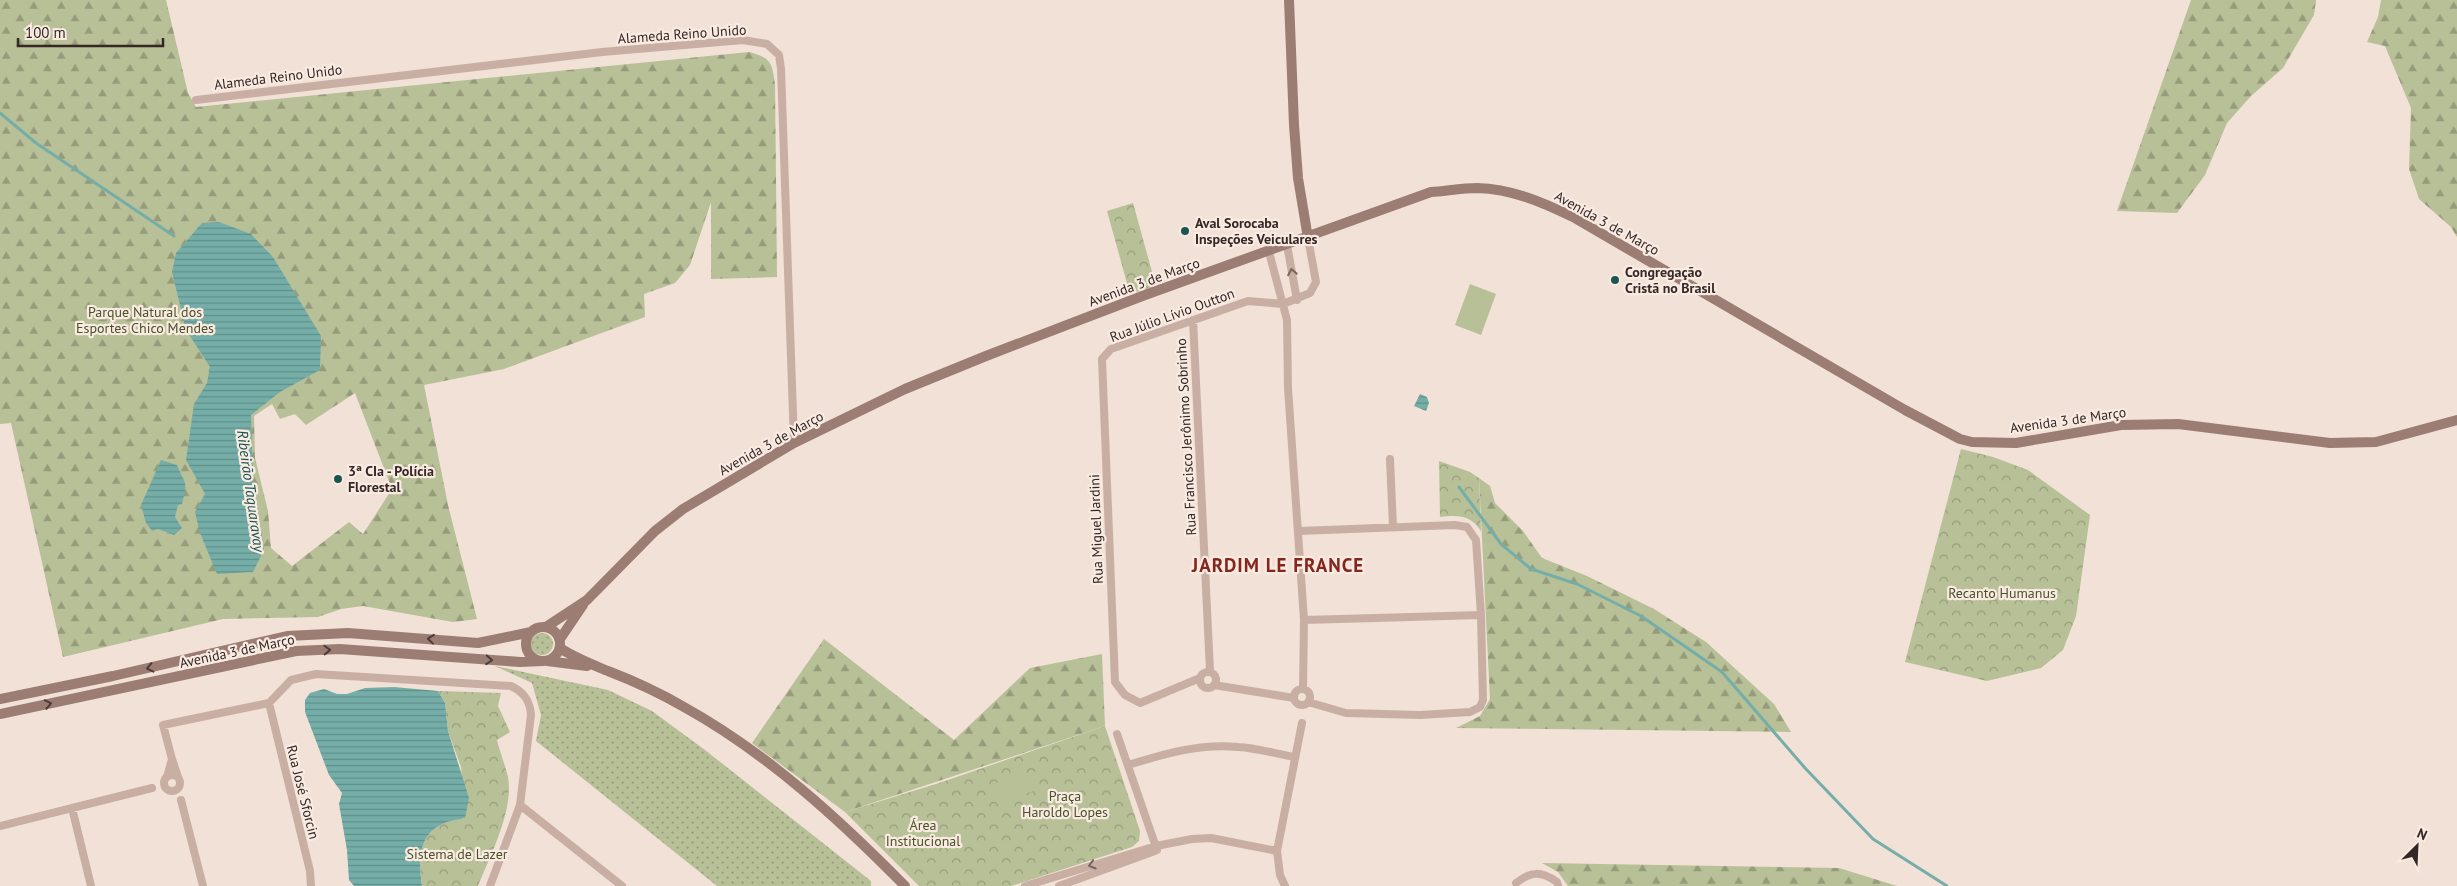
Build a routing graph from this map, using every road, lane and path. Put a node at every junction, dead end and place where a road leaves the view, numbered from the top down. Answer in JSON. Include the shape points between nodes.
{"nodes":[{"id":1,"x":1288,"y":0,"type":"edge"},
{"id":2,"x":196,"y":100,"type":"dead end"},
{"id":3,"x":1308,"y":238,"type":"junction"},
{"id":4,"x":1287,"y":245,"type":"junction"},
{"id":5,"x":1269,"y":252,"type":"junction"},
{"id":6,"x":1297,"y":300,"type":"junction"},
{"id":7,"x":1283,"y":304,"type":"junction"},
{"id":8,"x":1193,"y":320,"type":"junction"},
{"id":9,"x":1102,"y":359,"type":"joint"},
{"id":10,"x":2457,"y":420,"type":"edge"},
{"id":11,"x":794,"y":442,"type":"junction"},
{"id":12,"x":1390,"y":459,"type":"dead end"},
{"id":13,"x":1393,"y":527,"type":"junction"},
{"id":14,"x":1299,"y":531,"type":"junction"},
{"id":15,"x":586,"y":600,"type":"junction"},
{"id":16,"x":1482,"y":615,"type":"junction"},
{"id":17,"x":1304,"y":620,"type":"junction"},
{"id":18,"x":546,"y":627,"type":"junction"},
{"id":19,"x":530,"y":632,"type":"junction"},
{"id":20,"x":560,"y":644,"type":"junction"},
{"id":21,"x":545,"y":661,"type":"junction"},
{"id":22,"x":608,"y":670,"type":"junction"},
{"id":23,"x":1210,"y":671,"type":"junction"},
{"id":24,"x":1200,"y":678,"type":"junction"},
{"id":25,"x":1214,"y":685,"type":"junction"},
{"id":26,"x":1303,"y":689,"type":"junction"},
{"id":27,"x":1294,"y":698,"type":"junction"},
{"id":28,"x":0,"y":699,"type":"edge"},
{"id":29,"x":1308,"y":702,"type":"junction"},
{"id":30,"x":269,"y":703,"type":"junction"},
{"id":31,"x":0,"y":714,"type":"edge"},
{"id":32,"x":1302,"y":723,"type":"dead end"},
{"id":33,"x":1117,"y":734,"type":"dead end"},
{"id":34,"x":1296,"y":757,"type":"junction"},
{"id":35,"x":172,"y":759,"type":"junction"},
{"id":36,"x":1128,"y":765,"type":"junction"},
{"id":37,"x":166,"y":778,"type":"junction"},
{"id":38,"x":179,"y":781,"type":"junction"},
{"id":39,"x":152,"y":788,"type":"junction"},
{"id":40,"x":169,"y":790,"type":"junction"},
{"id":41,"x":181,"y":800,"type":"junction"},
{"id":42,"x":520,"y":805,"type":"junction"},
{"id":43,"x":72,"y":808,"type":"junction"},
{"id":44,"x":0,"y":826,"type":"edge"},
{"id":45,"x":1156,"y":848,"type":"junction"},
{"id":46,"x":1277,"y":851,"type":"junction"},
{"id":47,"x":1516,"y":882,"type":"dead end"},
{"id":48,"x":1558,"y":884,"type":"edge"},
{"id":49,"x":91,"y":886,"type":"edge"},
{"id":50,"x":202,"y":886,"type":"edge"},
{"id":51,"x":311,"y":886,"type":"edge"},
{"id":52,"x":490,"y":886,"type":"edge"},
{"id":53,"x":622,"y":886,"type":"edge"},
{"id":54,"x":905,"y":886,"type":"edge"},
{"id":55,"x":1025,"y":886,"type":"edge"},
{"id":56,"x":1059,"y":886,"type":"edge"},
{"id":57,"x":1285,"y":886,"type":"edge"}],
"edges":[{"from":1,"to":3,"type":"main road","via":[[1298,178]]},
{"from":2,"to":11,"type":"street","name":"Alameda Reino Unido","via":[[602,52],[743,40],[767,44],[779,55],[781,69]]},
{"from":3,"to":4,"type":"main road","name":"Avenida 3 de Março"},
{"from":3,"to":6,"type":"street","via":[[1316,282],[1310,293]]},
{"from":3,"to":10,"type":"main road","name":"Avenida 3 de Março","via":[[1430,192],[1477,188],[1522,196],[1573,217],[1944,432],[1972,442],[2016,443],[2121,424],[2178,424],[2330,443],[2376,442]]},
{"from":4,"to":5,"type":"main road","name":"Avenida 3 de Março"},
{"from":6,"to":4,"type":"street","one_way":true},
{"from":5,"to":7,"type":"street"},
{"from":5,"to":11,"type":"main road","name":"Avenida 3 de Março","via":[[986,356],[905,389]]},
{"from":6,"to":7,"type":"street"},
{"from":7,"to":8,"type":"street","name":"Rua Júlio Lívio Outton","via":[[1248,301]]},
{"from":7,"to":14,"type":"street","via":[[1287,320],[1288,388]]},
{"from":8,"to":9,"type":"street","name":"Rua Júlio Lívio Outton","via":[[1111,349]]},
{"from":8,"to":23,"type":"street","name":"Rua Francisco Jerônimo Sobrinho"},
{"from":9,"to":24,"type":"street","name":"Rua Miguel Jardini","via":[[1115,682],[1124,695],[1140,703]]},
{"from":11,"to":15,"type":"main road","name":"Avenida 3 de Março","via":[[683,509]]},
{"from":12,"to":13,"type":"street"},
{"from":13,"to":14,"type":"street"},
{"from":13,"to":16,"type":"street","via":[[1467,527],[1476,540]]},
{"from":14,"to":17,"type":"street"},
{"from":15,"to":18,"type":"main road","name":"Avenida 3 de Março"},
{"from":15,"to":20,"type":"main road","name":"Avenida 3 de Março"},
{"from":16,"to":17,"type":"street"},
{"from":16,"to":29,"type":"street","via":[[1483,700],[1480,707],[1470,712],[1420,715],[1346,713]]},
{"from":17,"to":26,"type":"street"},
{"from":18,"to":19,"type":"main road"},
{"from":18,"to":20,"type":"main road","via":[[555,631]]},
{"from":19,"to":21,"type":"main road","via":[[526,640],[527,650],[534,658]]},
{"from":19,"to":28,"type":"main road","name":"Avenida 3 de Março","one_way":true,"via":[[478,643],[348,633],[287,636]]},
{"from":20,"to":21,"type":"main road","via":[[556,656]]},
{"from":20,"to":22,"type":"main road","via":[[572,656]]},
{"from":21,"to":22,"type":"main road","name":"Avenida 3 de Março"},
{"from":31,"to":21,"type":"main road","name":"Avenida 3 de Março","one_way":true,"via":[[296,651],[340,650]]},
{"from":22,"to":54,"type":"main road","via":[[684,707],[774,767],[838,819]]},
{"from":23,"to":24,"type":"street","via":[[1202,673]]},
{"from":23,"to":25,"type":"street","via":[[1216,676]]},
{"from":24,"to":25,"type":"street","via":[[1205,687]]},
{"from":25,"to":27,"type":"street"},
{"from":26,"to":27,"type":"street","via":[[1295,692]]},
{"from":26,"to":29,"type":"street","via":[[1309,694]]},
{"from":27,"to":29,"type":"street","via":[[1299,704]]},
{"from":30,"to":35,"type":"street","via":[[163,725]]},
{"from":30,"to":42,"type":"street","via":[[291,680],[316,674],[511,686],[524,694],[530,710]]},
{"from":30,"to":51,"type":"street","name":"Rua José Sforcin"},
{"from":32,"to":34,"type":"street"},
{"from":33,"to":36,"type":"street"},
{"from":34,"to":36,"type":"street","via":[[1238,747],[1210,747],[1176,750]]},
{"from":34,"to":46,"type":"street"},
{"from":35,"to":37,"type":"street"},
{"from":35,"to":38,"type":"street"},
{"from":36,"to":45,"type":"street"},
{"from":37,"to":38,"type":"street","via":[[173,775]]},
{"from":37,"to":39,"type":"street"},
{"from":37,"to":40,"type":"street","via":[[164,784]]},
{"from":38,"to":40,"type":"street","via":[[175,791]]},
{"from":38,"to":41,"type":"street"},
{"from":39,"to":40,"type":"street"},
{"from":39,"to":43,"type":"street"},
{"from":40,"to":41,"type":"street"},
{"from":41,"to":50,"type":"street"},
{"from":42,"to":52,"type":"street"},
{"from":42,"to":53,"type":"street"},
{"from":43,"to":44,"type":"street"},
{"from":43,"to":49,"type":"street"},
{"from":45,"to":46,"type":"street","via":[[1192,838],[1212,838]]},
{"from":45,"to":55,"type":"street","one_way":true},
{"from":45,"to":56,"type":"street"},
{"from":46,"to":57,"type":"street"},
{"from":47,"to":48,"type":"street","via":[[1528,873],[1545,873]]}]}
